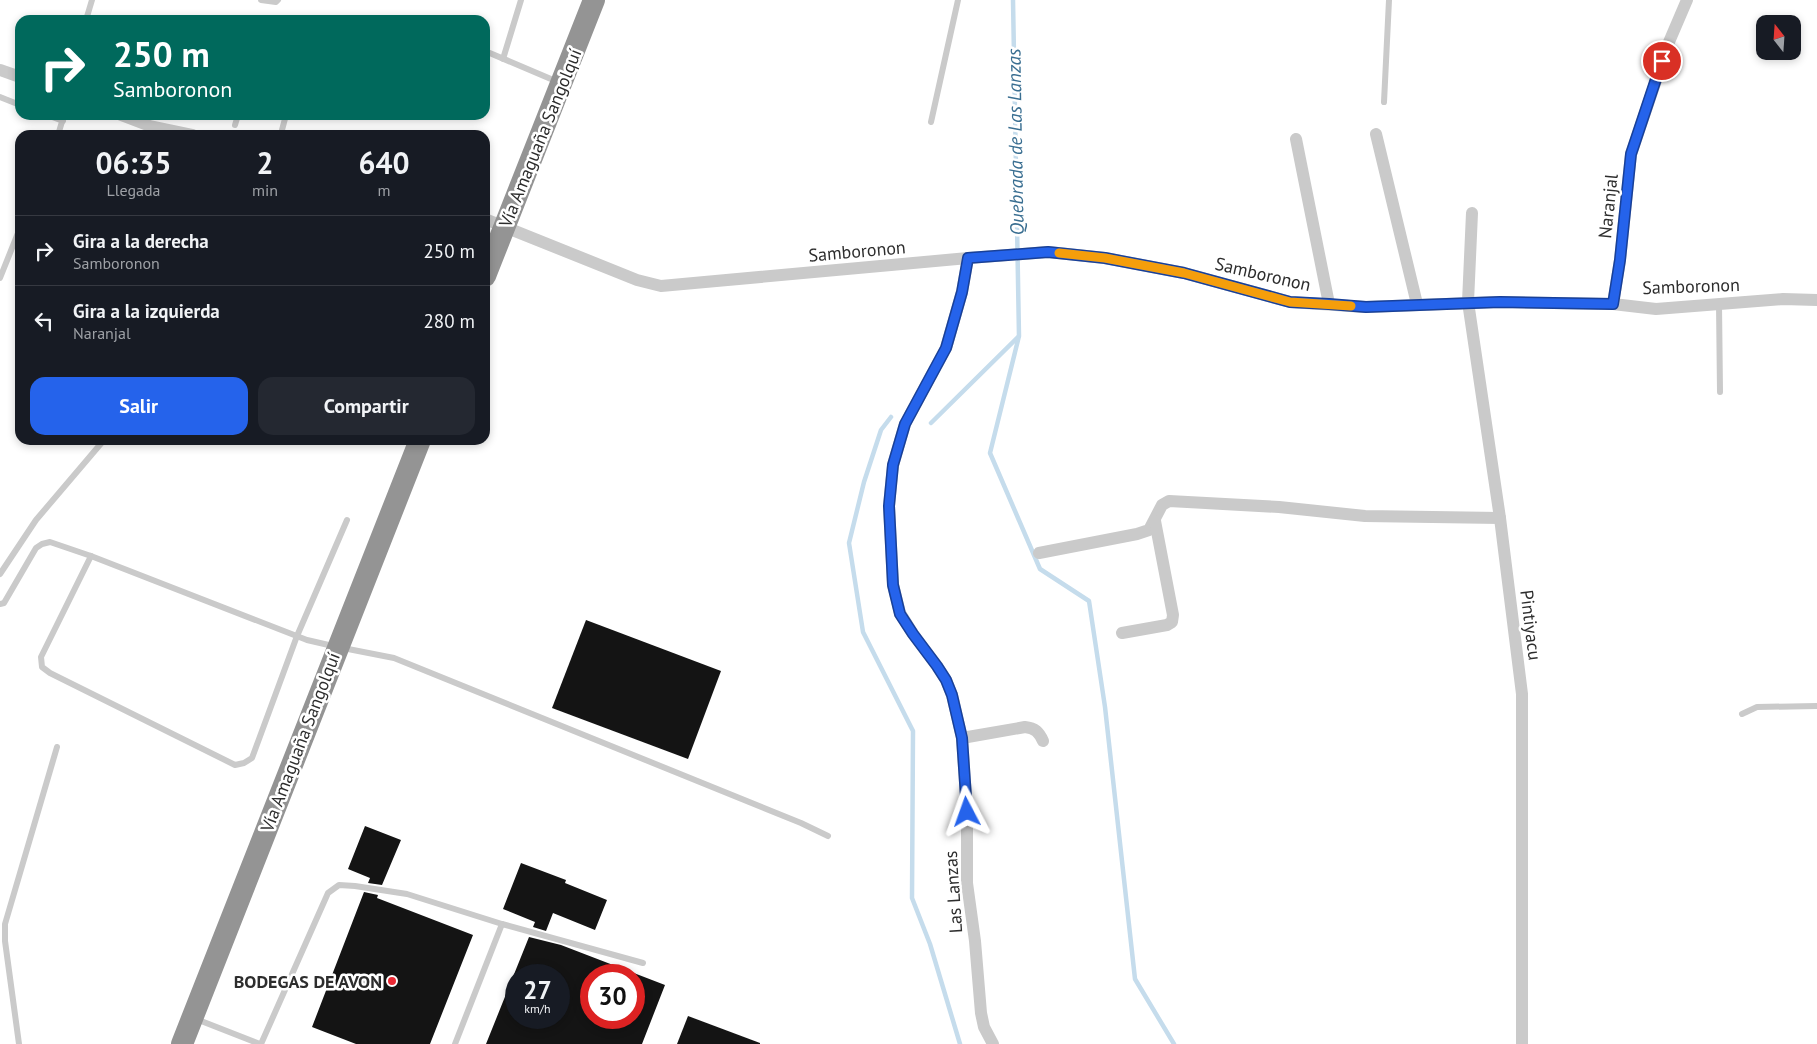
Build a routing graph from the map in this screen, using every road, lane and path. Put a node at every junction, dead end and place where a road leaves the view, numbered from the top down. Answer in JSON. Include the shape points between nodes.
{"nodes":[{"id":1,"x":92,"y":0,"type":"edge"},
{"id":2,"x":261,"y":0,"type":"edge"},
{"id":3,"x":278,"y":0,"type":"edge"},
{"id":4,"x":521,"y":0,"type":"edge"},
{"id":5,"x":594,"y":0,"type":"edge"},
{"id":6,"x":958,"y":0,"type":"edge"},
{"id":7,"x":1389,"y":0,"type":"edge"},
{"id":8,"x":1687,"y":0,"type":"edge"},
{"id":9,"x":88,"y":15,"type":"edge"},
{"id":10,"x":490,"y":53,"type":"edge"},
{"id":11,"x":503,"y":59,"type":"junction"},
{"id":12,"x":0,"y":70,"type":"edge"},
{"id":13,"x":15,"y":75,"type":"edge"},
{"id":14,"x":562,"y":83,"type":"junction"},
{"id":15,"x":0,"y":97,"type":"edge"},
{"id":16,"x":1384,"y":102,"type":"dead end"},
{"id":17,"x":15,"y":103,"type":"edge"},
{"id":18,"x":134,"y":120,"type":"edge"},
{"id":19,"x":236,"y":120,"type":"edge"},
{"id":20,"x":285,"y":120,"type":"edge"},
{"id":21,"x":931,"y":122,"type":"dead end"},
{"id":22,"x":235,"y":125,"type":"dead end"},
{"id":23,"x":169,"y":130,"type":"edge"},
{"id":24,"x":282,"y":130,"type":"dead end"},
{"id":25,"x":1376,"y":134,"type":"dead end"},
{"id":26,"x":1296,"y":140,"type":"dead end"},
{"id":27,"x":1472,"y":213,"type":"dead end"},
{"id":28,"x":495,"y":223,"type":"edge"},
{"id":29,"x":15,"y":240,"type":"edge"},
{"id":30,"x":490,"y":250,"type":"edge"},
{"id":31,"x":968,"y":258,"type":"junction"},
{"id":32,"x":0,"y":278,"type":"edge"},
{"id":33,"x":1817,"y":300,"type":"edge"},
{"id":34,"x":1468,"y":302,"type":"junction"},
{"id":35,"x":1329,"y":304,"type":"junction"},
{"id":36,"x":1417,"y":304,"type":"junction"},
{"id":37,"x":1613,"y":304,"type":"junction"},
{"id":38,"x":1719,"y":304,"type":"junction"},
{"id":39,"x":1720,"y":392,"type":"dead end"},
{"id":40,"x":100,"y":445,"type":"edge"},
{"id":41,"x":418,"y":445,"type":"edge"},
{"id":42,"x":1500,"y":518,"type":"junction"},
{"id":43,"x":348,"y":520,"type":"dead end"},
{"id":44,"x":1155,"y":521,"type":"junction"},
{"id":45,"x":1039,"y":553,"type":"dead end"},
{"id":46,"x":92,"y":556,"type":"junction"},
{"id":47,"x":0,"y":574,"type":"edge"},
{"id":48,"x":0,"y":604,"type":"edge"},
{"id":49,"x":1122,"y":633,"type":"dead end"},
{"id":50,"x":297,"y":636,"type":"junction"},
{"id":51,"x":337,"y":647,"type":"junction"},
{"id":52,"x":1817,"y":706,"type":"edge"},
{"id":53,"x":1742,"y":714,"type":"dead end"},
{"id":54,"x":962,"y":738,"type":"junction"},
{"id":55,"x":1044,"y":741,"type":"dead end"},
{"id":56,"x":56,"y":747,"type":"dead end"},
{"id":57,"x":828,"y":836,"type":"dead end"},
{"id":58,"x":502,"y":924,"type":"junction"},
{"id":59,"x":643,"y":963,"type":"dead end"},
{"id":60,"x":192,"y":1017,"type":"junction"},
{"id":61,"x":19,"y":1044,"type":"edge"},
{"id":62,"x":182,"y":1044,"type":"edge"},
{"id":63,"x":260,"y":1044,"type":"edge"},
{"id":64,"x":455,"y":1044,"type":"edge"},
{"id":65,"x":993,"y":1044,"type":"edge"},
{"id":66,"x":1522,"y":1044,"type":"edge"}],
"edges":[{"from":1,"to":9,"type":"lane"},
{"from":2,"to":3,"type":"lane"},
{"from":4,"to":11,"type":"lane"},
{"from":5,"to":14,"type":"highway","name":"Vía Amaguaña Sangolquí"},
{"from":6,"to":21,"type":"lane"},
{"from":7,"to":16,"type":"lane"},
{"from":8,"to":37,"type":"street","name":"Naranjal","via":[[1669,42],[1631,154]]},
{"from":10,"to":11,"type":"lane"},
{"from":11,"to":14,"type":"lane"},
{"from":12,"to":13,"type":"street"},
{"from":14,"to":28,"type":"highway","name":"Vía Amaguaña Sangolquí"},
{"from":15,"to":17,"type":"lane"},
{"from":18,"to":23,"type":"street"},
{"from":19,"to":22,"type":"lane"},
{"from":20,"to":24,"type":"lane"},
{"from":25,"to":36,"type":"street"},
{"from":26,"to":35,"type":"street"},
{"from":27,"to":34,"type":"street","name":"Pintiyacu"},
{"from":28,"to":30,"type":"highway","name":"Vía Amaguaña Sangolquí"},
{"from":28,"to":31,"type":"street","name":"Samboronon","via":[[637,280],[661,286]]},
{"from":29,"to":32,"type":"lane"},
{"from":31,"to":35,"type":"street","name":"Samboronon","via":[[1048,252],[1105,258],[1184,273],[1290,302]]},
{"from":31,"to":54,"type":"street","name":"Las Lanzas","via":[[946,348],[905,424],[893,465],[889,506],[893,585],[900,614],[946,680]]},
{"from":33,"to":38,"type":"street","name":"Samboronon"},
{"from":34,"to":36,"type":"street","name":"Samboronon"},
{"from":34,"to":37,"type":"street","name":"Samboronon"},
{"from":34,"to":42,"type":"street","name":"Pintiyacu"},
{"from":35,"to":36,"type":"street","name":"Samboronon","via":[[1366,307]]},
{"from":37,"to":38,"type":"street","name":"Samboronon","via":[[1656,309]]},
{"from":38,"to":39,"type":"lane"},
{"from":40,"to":47,"type":"lane","via":[[36,520]]},
{"from":41,"to":51,"type":"highway","name":"Vía Amaguaña Sangolquí"},
{"from":42,"to":44,"type":"street","via":[[1365,516],[1169,501],[1162,505]]},
{"from":42,"to":66,"type":"street","name":"Pintiyacu","via":[[1522,694]]},
{"from":43,"to":50,"type":"lane"},
{"from":44,"to":45,"type":"street","via":[[1149,530],[1137,534]]},
{"from":44,"to":49,"type":"street","via":[[1172,622]]},
{"from":46,"to":48,"type":"lane","via":[[50,542],[42,544],[36,548],[4,603]]},
{"from":46,"to":50,"type":"lane"},
{"from":46,"to":50,"type":"lane","via":[[41,657],[42,667],[235,765],[252,758]]},
{"from":50,"to":51,"type":"lane"},
{"from":51,"to":57,"type":"lane","via":[[394,658]]},
{"from":51,"to":60,"type":"highway","name":"Vía Amaguaña Sangolquí"},
{"from":52,"to":53,"type":"lane","via":[[1757,707]]},
{"from":54,"to":55,"type":"street","via":[[1025,726],[1039,732]]},
{"from":54,"to":65,"type":"street","name":"Las Lanzas","via":[[967,883],[980,1013]]},
{"from":56,"to":61,"type":"lane","via":[[5,924]]},
{"from":58,"to":59,"type":"lane"},
{"from":58,"to":63,"type":"lane","via":[[407,894],[339,885],[328,893]]},
{"from":58,"to":64,"type":"lane"},
{"from":60,"to":62,"type":"highway","name":"Vía Amaguaña Sangolquí"},
{"from":60,"to":63,"type":"lane"}]}
